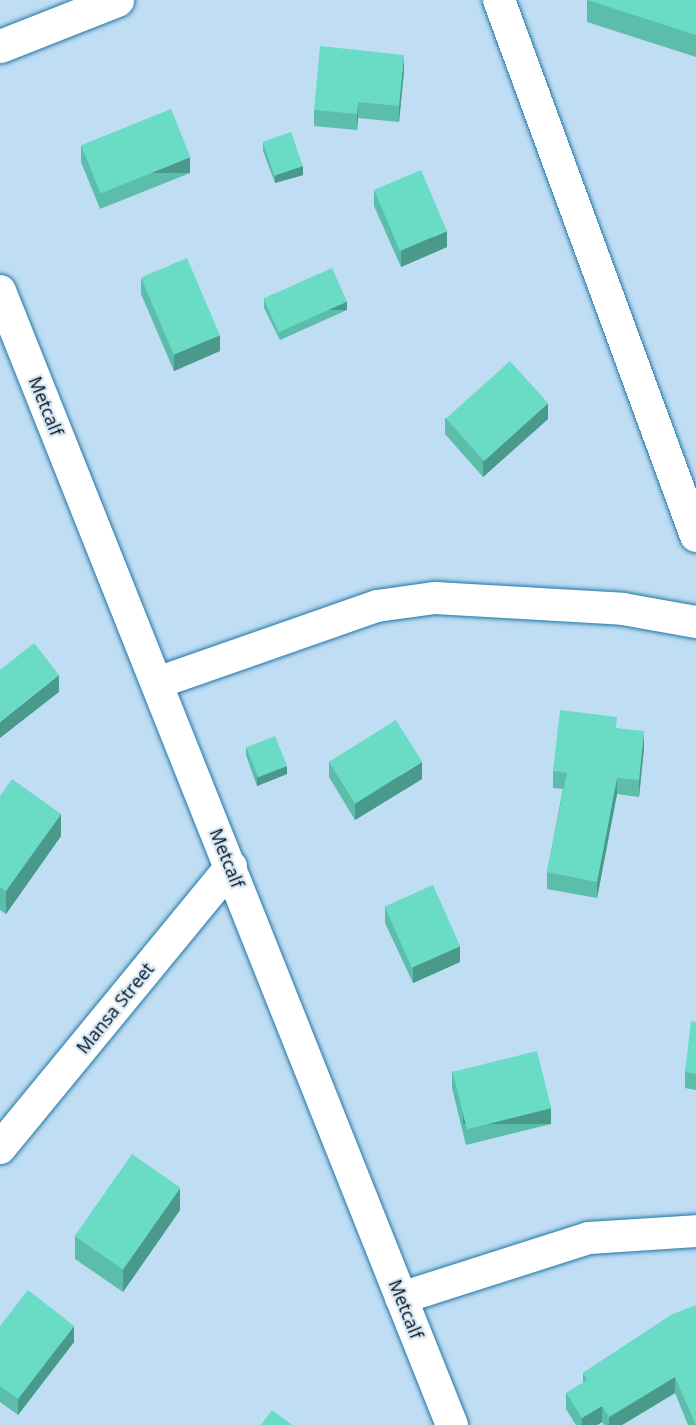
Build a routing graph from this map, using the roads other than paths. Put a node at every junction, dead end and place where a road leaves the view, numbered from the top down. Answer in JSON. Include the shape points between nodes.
{"nodes":[{"id":1,"x":117,"y":0,"type":"edge"},
{"id":2,"x":499,"y":0,"type":"edge"},
{"id":3,"x":0,"y":46,"type":"edge"},
{"id":4,"x":0,"y":291,"type":"edge"},
{"id":5,"x":696,"y":536,"type":"edge"},
{"id":6,"x":696,"y":622,"type":"edge"},
{"id":7,"x":157,"y":683,"type":"junction"},
{"id":8,"x":231,"y":867,"type":"junction"},
{"id":9,"x":0,"y":1148,"type":"edge"},
{"id":10,"x":696,"y":1230,"type":"edge"},
{"id":11,"x":401,"y":1298,"type":"junction"},
{"id":12,"x":452,"y":1425,"type":"edge"}],
"edges":[{"from":1,"to":3,"type":"street"},
{"from":2,"to":5,"type":"street"},
{"from":4,"to":7,"type":"street","name":"Metcalf"},
{"from":6,"to":7,"type":"street","via":[[623,609],[435,598],[377,606]]},
{"from":7,"to":8,"type":"street","name":"Metcalf"},
{"from":8,"to":9,"type":"street","name":"Mansa Street"},
{"from":8,"to":11,"type":"street","name":"Metcalf"},
{"from":10,"to":11,"type":"street","via":[[589,1238]]},
{"from":11,"to":12,"type":"street","name":"Metcalf"}]}
